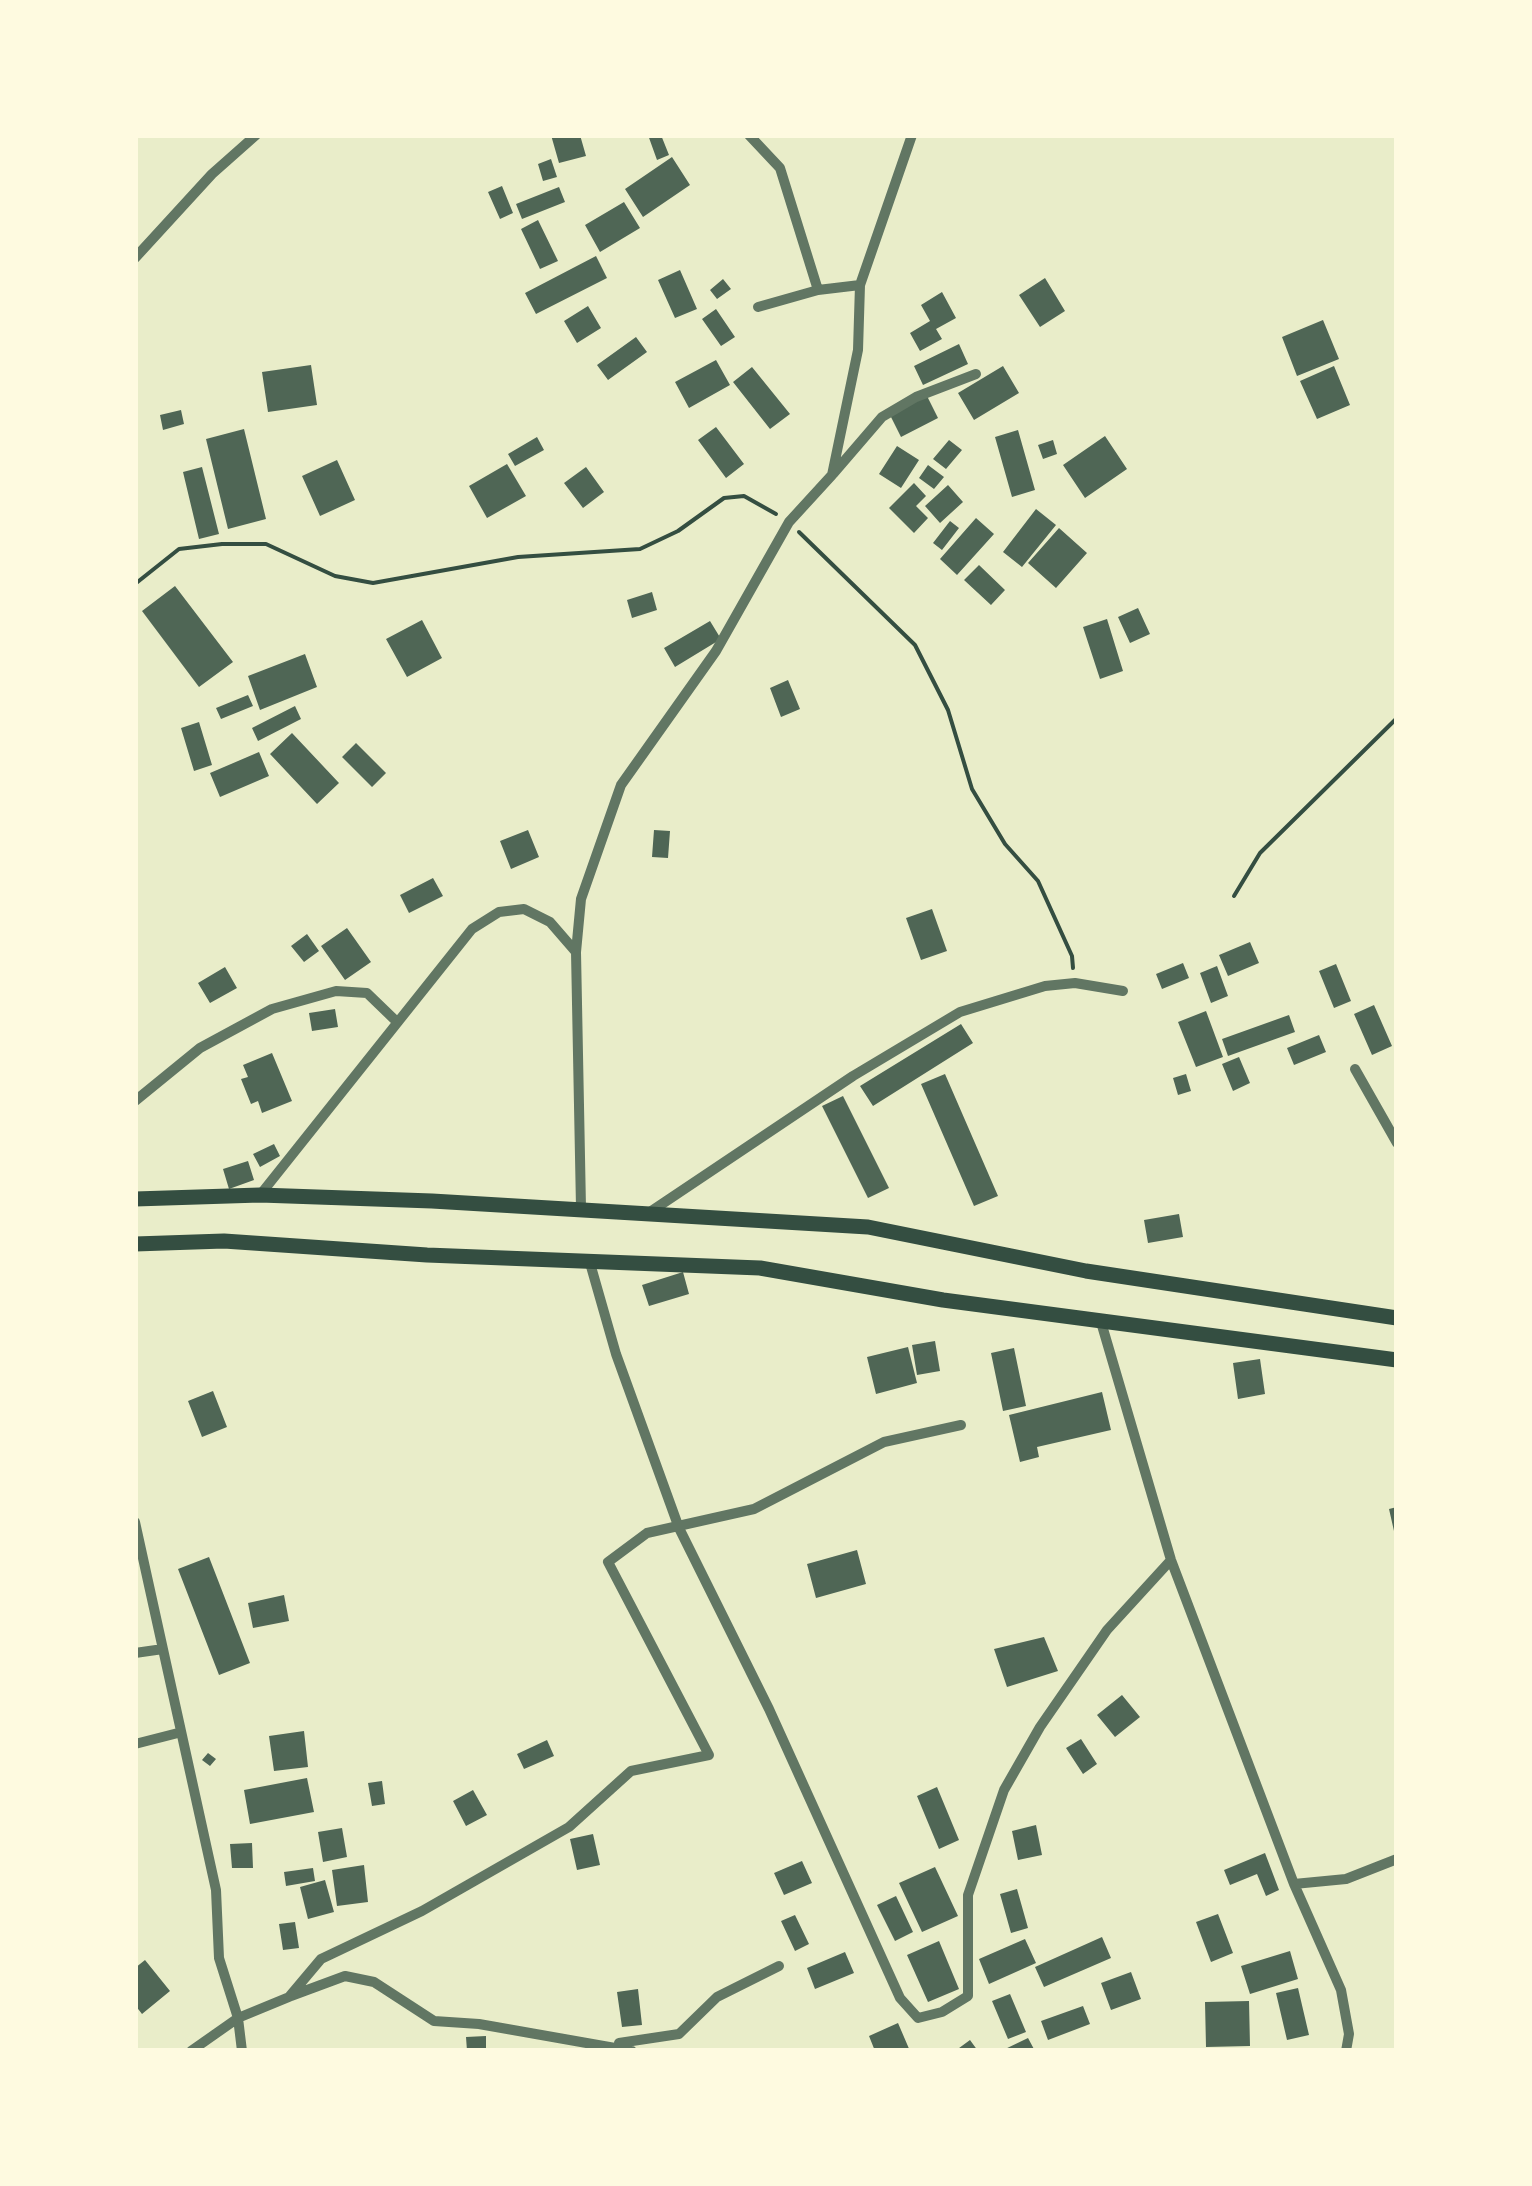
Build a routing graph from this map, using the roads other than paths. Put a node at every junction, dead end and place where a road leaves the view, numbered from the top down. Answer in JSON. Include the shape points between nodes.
{"nodes":[{"id":1,"x":256,"y":135,"type":"edge"},
{"id":2,"x":749,"y":135,"type":"edge"},
{"id":3,"x":912,"y":135,"type":"edge"},
{"id":4,"x":135,"y":258,"type":"edge"},
{"id":5,"x":860,"y":286,"type":"junction"},
{"id":6,"x":818,"y":290,"type":"junction"},
{"id":7,"x":758,"y":307,"type":"dead end"},
{"id":8,"x":976,"y":374,"type":"dead end"},
{"id":9,"x":832,"y":475,"type":"junction"},
{"id":10,"x":576,"y":952,"type":"junction"},
{"id":11,"x":1123,"y":991,"type":"dead end"},
{"id":12,"x":396,"y":1021,"type":"junction"},
{"id":13,"x":1355,"y":1069,"type":"dead end"},
{"id":14,"x":135,"y":1100,"type":"edge"},
{"id":15,"x":1397,"y":1144,"type":"edge"},
{"id":16,"x":260,"y":1195,"type":"junction"},
{"id":17,"x":135,"y":1199,"type":"edge"},
{"id":18,"x":580,"y":1208,"type":"junction"},
{"id":19,"x":646,"y":1214,"type":"junction"},
{"id":20,"x":135,"y":1244,"type":"edge"},
{"id":21,"x":590,"y":1262,"type":"junction"},
{"id":22,"x":1397,"y":1318,"type":"edge"},
{"id":23,"x":1101,"y":1322,"type":"junction"},
{"id":24,"x":1397,"y":1360,"type":"edge"},
{"id":25,"x":961,"y":1425,"type":"dead end"},
{"id":26,"x":135,"y":1522,"type":"edge"},
{"id":27,"x":679,"y":1528,"type":"junction"},
{"id":28,"x":1171,"y":1560,"type":"junction"},
{"id":29,"x":163,"y":1649,"type":"junction"},
{"id":30,"x":135,"y":1653,"type":"edge"},
{"id":31,"x":178,"y":1733,"type":"junction"},
{"id":32,"x":135,"y":1744,"type":"edge"},
{"id":33,"x":1397,"y":1859,"type":"edge"},
{"id":34,"x":1294,"y":1884,"type":"junction"},
{"id":35,"x":779,"y":1966,"type":"dead end"},
{"id":36,"x":289,"y":1997,"type":"junction"},
{"id":37,"x":238,"y":2018,"type":"junction"},
{"id":38,"x":560,"y":2039,"type":"junction"},
{"id":39,"x":191,"y":2051,"type":"edge"},
{"id":40,"x":242,"y":2051,"type":"edge"},
{"id":41,"x":632,"y":2051,"type":"edge"},
{"id":42,"x":1346,"y":2051,"type":"edge"}],
"edges":[{"from":1,"to":4,"type":"street"},
{"from":2,"to":6,"type":"street","via":[[780,168]]},
{"from":3,"to":5,"type":"street"},
{"from":5,"to":6,"type":"street"},
{"from":5,"to":9,"type":"street","via":[[858,350]]},
{"from":6,"to":7,"type":"street"},
{"from":8,"to":9,"type":"street","via":[[882,417]]},
{"from":9,"to":10,"type":"street","via":[[788,522],[716,651],[621,785],[581,899]]},
{"from":10,"to":12,"type":"street","via":[[550,922],[524,910],[499,912],[472,929]]},
{"from":10,"to":18,"type":"street"},
{"from":11,"to":19,"type":"street","via":[[1075,982],[960,1012]]},
{"from":12,"to":14,"type":"street","via":[[367,994],[336,991],[272,1009],[200,1048]]},
{"from":12,"to":16,"type":"street"},
{"from":13,"to":15,"type":"street"},
{"from":16,"to":17,"type":"main road"},
{"from":16,"to":18,"type":"main road"},
{"from":18,"to":19,"type":"main road"},
{"from":19,"to":22,"type":"main road","via":[[868,1226],[1086,1270]]},
{"from":20,"to":21,"type":"main road","via":[[224,1241]]},
{"from":21,"to":23,"type":"main road","via":[[760,1268]]},
{"from":21,"to":27,"type":"street"},
{"from":23,"to":24,"type":"main road"},
{"from":23,"to":28,"type":"street"},
{"from":25,"to":27,"type":"street","via":[[884,1442],[754,1509]]},
{"from":26,"to":29,"type":"street"},
{"from":27,"to":28,"type":"street","via":[[900,1998],[918,2018],[968,1996],[968,1895],[1004,1790],[1108,1630]]},
{"from":27,"to":36,"type":"street","via":[[648,1533],[608,1562],[709,1755],[630,1771],[568,1827],[422,1912],[321,1959]]},
{"from":28,"to":34,"type":"street"},
{"from":29,"to":30,"type":"street"},
{"from":29,"to":31,"type":"street"},
{"from":31,"to":32,"type":"street"},
{"from":31,"to":37,"type":"street","via":[[216,1890],[219,1958]]},
{"from":33,"to":34,"type":"street","via":[[1346,1879]]},
{"from":34,"to":42,"type":"street","via":[[1342,1990],[1350,2034]]},
{"from":35,"to":38,"type":"street","via":[[718,1997],[679,2034],[628,2043]]},
{"from":36,"to":37,"type":"street"},
{"from":36,"to":38,"type":"street","via":[[345,1976],[374,1982],[434,2022]]},
{"from":37,"to":39,"type":"street"},
{"from":37,"to":40,"type":"street"},
{"from":38,"to":41,"type":"street"}]}
